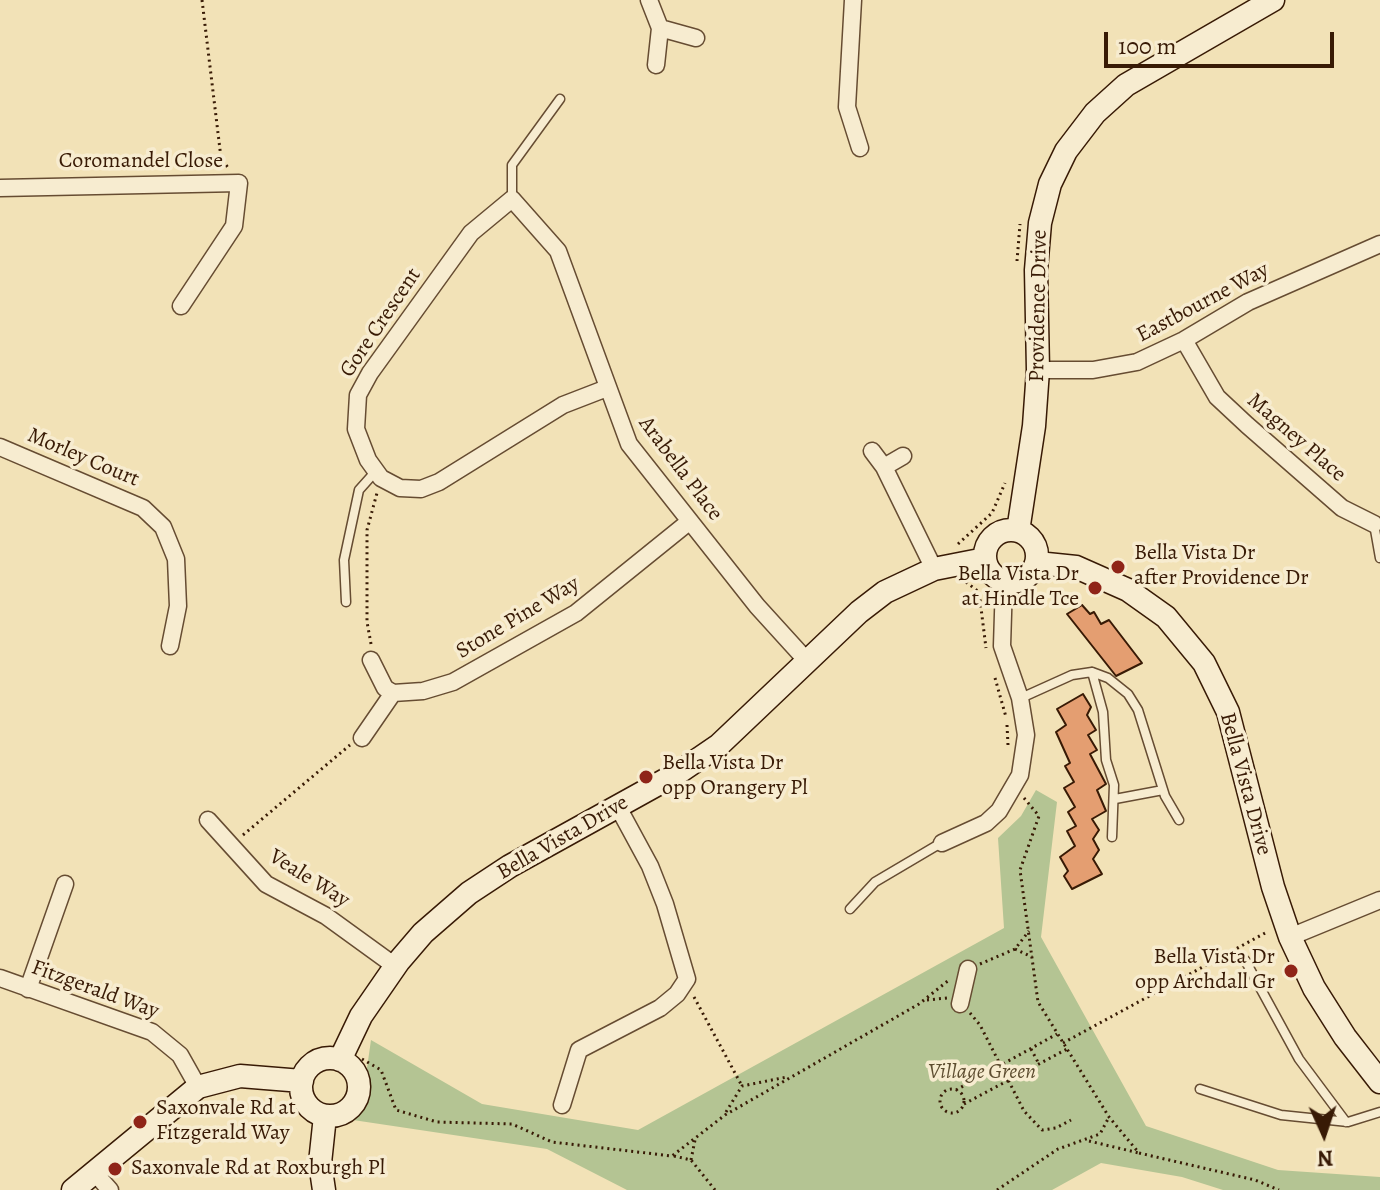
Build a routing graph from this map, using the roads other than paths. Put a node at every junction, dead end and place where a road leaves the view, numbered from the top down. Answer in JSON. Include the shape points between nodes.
{"nodes":[{"id":1,"x":649,"y":0,"type":"edge"},
{"id":2,"x":853,"y":0,"type":"edge"},
{"id":3,"x":1273,"y":0,"type":"edge"},
{"id":4,"x":660,"y":28,"type":"junction"},
{"id":5,"x":696,"y":38,"type":"dead end"},
{"id":6,"x":656,"y":65,"type":"dead end"},
{"id":7,"x":560,"y":99,"type":"dead end"},
{"id":8,"x":860,"y":148,"type":"dead end"},
{"id":9,"x":0,"y":188,"type":"edge"},
{"id":10,"x":512,"y":199,"type":"junction"},
{"id":11,"x":1380,"y":244,"type":"edge"},
{"id":12,"x":181,"y":306,"type":"dead end"},
{"id":13,"x":1184,"y":340,"type":"junction"},
{"id":14,"x":1038,"y":370,"type":"junction"},
{"id":15,"x":607,"y":388,"type":"junction"},
{"id":16,"x":0,"y":447,"type":"edge"},
{"id":17,"x":872,"y":451,"type":"dead end"},
{"id":18,"x":903,"y":456,"type":"dead end"},
{"id":19,"x":884,"y":467,"type":"junction"},
{"id":20,"x":378,"y":474,"type":"junction"},
{"id":21,"x":690,"y":521,"type":"junction"},
{"id":22,"x":1374,"y":524,"type":"joint"},
{"id":23,"x":1018,"y":531,"type":"junction"},
{"id":24,"x":1380,"y":558,"type":"edge"},
{"id":25,"x":985,"y":559,"type":"junction"},
{"id":26,"x":1037,"y":563,"type":"junction"},
{"id":27,"x":934,"y":569,"type":"junction"},
{"id":28,"x":1004,"y":582,"type":"junction"},
{"id":29,"x":346,"y":602,"type":"dead end"},
{"id":30,"x":170,"y":646,"type":"dead end"},
{"id":31,"x":371,"y":660,"type":"road end"},
{"id":32,"x":807,"y":661,"type":"junction"},
{"id":33,"x":1092,"y":672,"type":"junction"},
{"id":34,"x":393,"y":693,"type":"junction"},
{"id":35,"x":1020,"y":698,"type":"junction"},
{"id":36,"x":362,"y":738,"type":"road end"},
{"id":37,"x":1163,"y":790,"type":"junction"},
{"id":38,"x":1115,"y":799,"type":"junction"},
{"id":39,"x":618,"y":807,"type":"junction"},
{"id":40,"x":208,"y":820,"type":"dead end"},
{"id":41,"x":1179,"y":820,"type":"dead end"},
{"id":42,"x":1112,"y":837,"type":"dead end"},
{"id":43,"x":942,"y":843,"type":"joint"},
{"id":44,"x":65,"y":884,"type":"dead end"},
{"id":45,"x":1380,"y":900,"type":"edge"},
{"id":46,"x":850,"y":909,"type":"dead end"},
{"id":47,"x":1290,"y":937,"type":"junction"},
{"id":48,"x":1245,"y":960,"type":"dead end"},
{"id":49,"x":395,"y":966,"type":"junction"},
{"id":50,"x":968,"y":969,"type":"road end"},
{"id":51,"x":0,"y":978,"type":"edge"},
{"id":52,"x":28,"y":989,"type":"junction"},
{"id":53,"x":960,"y":1004,"type":"road end"},
{"id":54,"x":342,"y":1055,"type":"junction"},
{"id":55,"x":302,"y":1081,"type":"junction"},
{"id":56,"x":1380,"y":1082,"type":"edge"},
{"id":57,"x":198,"y":1087,"type":"junction"},
{"id":58,"x":1200,"y":1089,"type":"dead end"},
{"id":59,"x":562,"y":1105,"type":"dead end"},
{"id":60,"x":1380,"y":1112,"type":"edge"},
{"id":61,"x":325,"y":1116,"type":"junction"},
{"id":62,"x":1346,"y":1122,"type":"junction"},
{"id":63,"x":94,"y":1172,"type":"junction"},
{"id":64,"x":73,"y":1190,"type":"edge"},
{"id":65,"x":110,"y":1190,"type":"edge"},
{"id":66,"x":324,"y":1190,"type":"edge"}],
"edges":[{"from":1,"to":4,"type":"street"},
{"from":2,"to":8,"type":"street","via":[[847,107]]},
{"from":3,"to":14,"type":"street","name":"Providence Drive","via":[[1126,85],[1095,113],[1066,151],[1040,223]]},
{"from":4,"to":5,"type":"street"},
{"from":4,"to":6,"type":"street"},
{"from":7,"to":10,"type":"lane","via":[[512,165]]},
{"from":9,"to":12,"type":"street","name":"Coromandel Close","via":[[239,183],[234,226]]},
{"from":10,"to":15,"type":"street","name":"Arabella Place","via":[[558,251]]},
{"from":10,"to":20,"type":"street","name":"Gore Crescent","via":[[471,233],[362,384],[356,429]]},
{"from":11,"to":13,"type":"street","name":"Eastbourne Way","via":[[1248,302]]},
{"from":13,"to":14,"type":"street","name":"Eastbourne Way","via":[[1137,362],[1093,370]]},
{"from":13,"to":22,"type":"street","name":"Magney Place","via":[[1217,397],[1342,508]]},
{"from":14,"to":23,"type":"street","name":"Providence Drive"},
{"from":15,"to":20,"type":"street","via":[[563,405],[431,486],[400,488]]},
{"from":15,"to":21,"type":"street","name":"Arabella Place","via":[[629,444]]},
{"from":16,"to":30,"type":"street","name":"Morley Court","via":[[143,508],[163,527],[176,559],[178,606]]},
{"from":17,"to":19,"type":"street"},
{"from":18,"to":19,"type":"street"},
{"from":19,"to":27,"type":"street"},
{"from":20,"to":29,"type":"lane","via":[[359,490],[344,560]]},
{"from":21,"to":32,"type":"street","name":"Arabella Place"},
{"from":21,"to":34,"type":"street","name":"Stone Pine Way","via":[[557,625],[453,682]]},
{"from":22,"to":24,"type":"lane","name":"Magney Place"},
{"from":23,"to":25,"type":"street","via":[[996,534]]},
{"from":23,"to":26,"type":"street","via":[[1035,545]]},
{"from":25,"to":27,"type":"street","name":"Bella Vista Drive"},
{"from":25,"to":28,"type":"street","via":[[993,576]]},
{"from":26,"to":28,"type":"street","via":[[1022,580]]},
{"from":26,"to":47,"type":"street","name":"Bella Vista Drive","via":[[1076,567],[1128,590],[1166,617],[1204,663],[1228,712]]},
{"from":27,"to":32,"type":"street","name":"Bella Vista Drive","via":[[874,600]]},
{"from":28,"to":35,"type":"street","via":[[1002,646]]},
{"from":31,"to":34,"type":"street"},
{"from":32,"to":39,"type":"street","name":"Bella Vista Drive","via":[[719,745]]},
{"from":33,"to":35,"type":"lane"},
{"from":33,"to":37,"type":"lane","via":[[1128,694],[1138,710]]},
{"from":33,"to":38,"type":"lane"},
{"from":34,"to":36,"type":"street"},
{"from":35,"to":43,"type":"street","via":[[1025,753],[1013,792],[986,823]]},
{"from":37,"to":38,"type":"lane"},
{"from":37,"to":41,"type":"lane"},
{"from":38,"to":42,"type":"lane"},
{"from":39,"to":49,"type":"street","name":"Bella Vista Drive","via":[[469,893]]},
{"from":39,"to":59,"type":"street","via":[[650,866],[687,979],[660,1008],[579,1050]]},
{"from":40,"to":49,"type":"street","name":"Veale Way","via":[[266,884],[326,916]]},
{"from":43,"to":46,"type":"lane","via":[[875,882]]},
{"from":44,"to":52,"type":"street"},
{"from":45,"to":47,"type":"street"},
{"from":47,"to":56,"type":"street","name":"Bella Vista Drive","via":[[1322,1000]]},
{"from":48,"to":62,"type":"lane","via":[[1299,1059]]},
{"from":49,"to":54,"type":"street","name":"Bella Vista Drive"},
{"from":50,"to":53,"type":"street"},
{"from":51,"to":52,"type":"street","name":"Fitzgerald Way"},
{"from":52,"to":57,"type":"street","name":"Fitzgerald Way","via":[[152,1032],[180,1055]]},
{"from":54,"to":55,"type":"street","via":[[317,1061]]},
{"from":54,"to":61,"type":"street","via":[[354,1072],[358,1093],[346,1111]]},
{"from":55,"to":57,"type":"street","via":[[240,1076]]},
{"from":55,"to":61,"type":"street","via":[[305,1102]]},
{"from":57,"to":63,"type":"street"},
{"from":58,"to":62,"type":"lane","via":[[1281,1115]]},
{"from":60,"to":62,"type":"lane"},
{"from":61,"to":66,"type":"street","via":[[320,1163]]},
{"from":63,"to":64,"type":"street"},
{"from":63,"to":65,"type":"street"}]}
